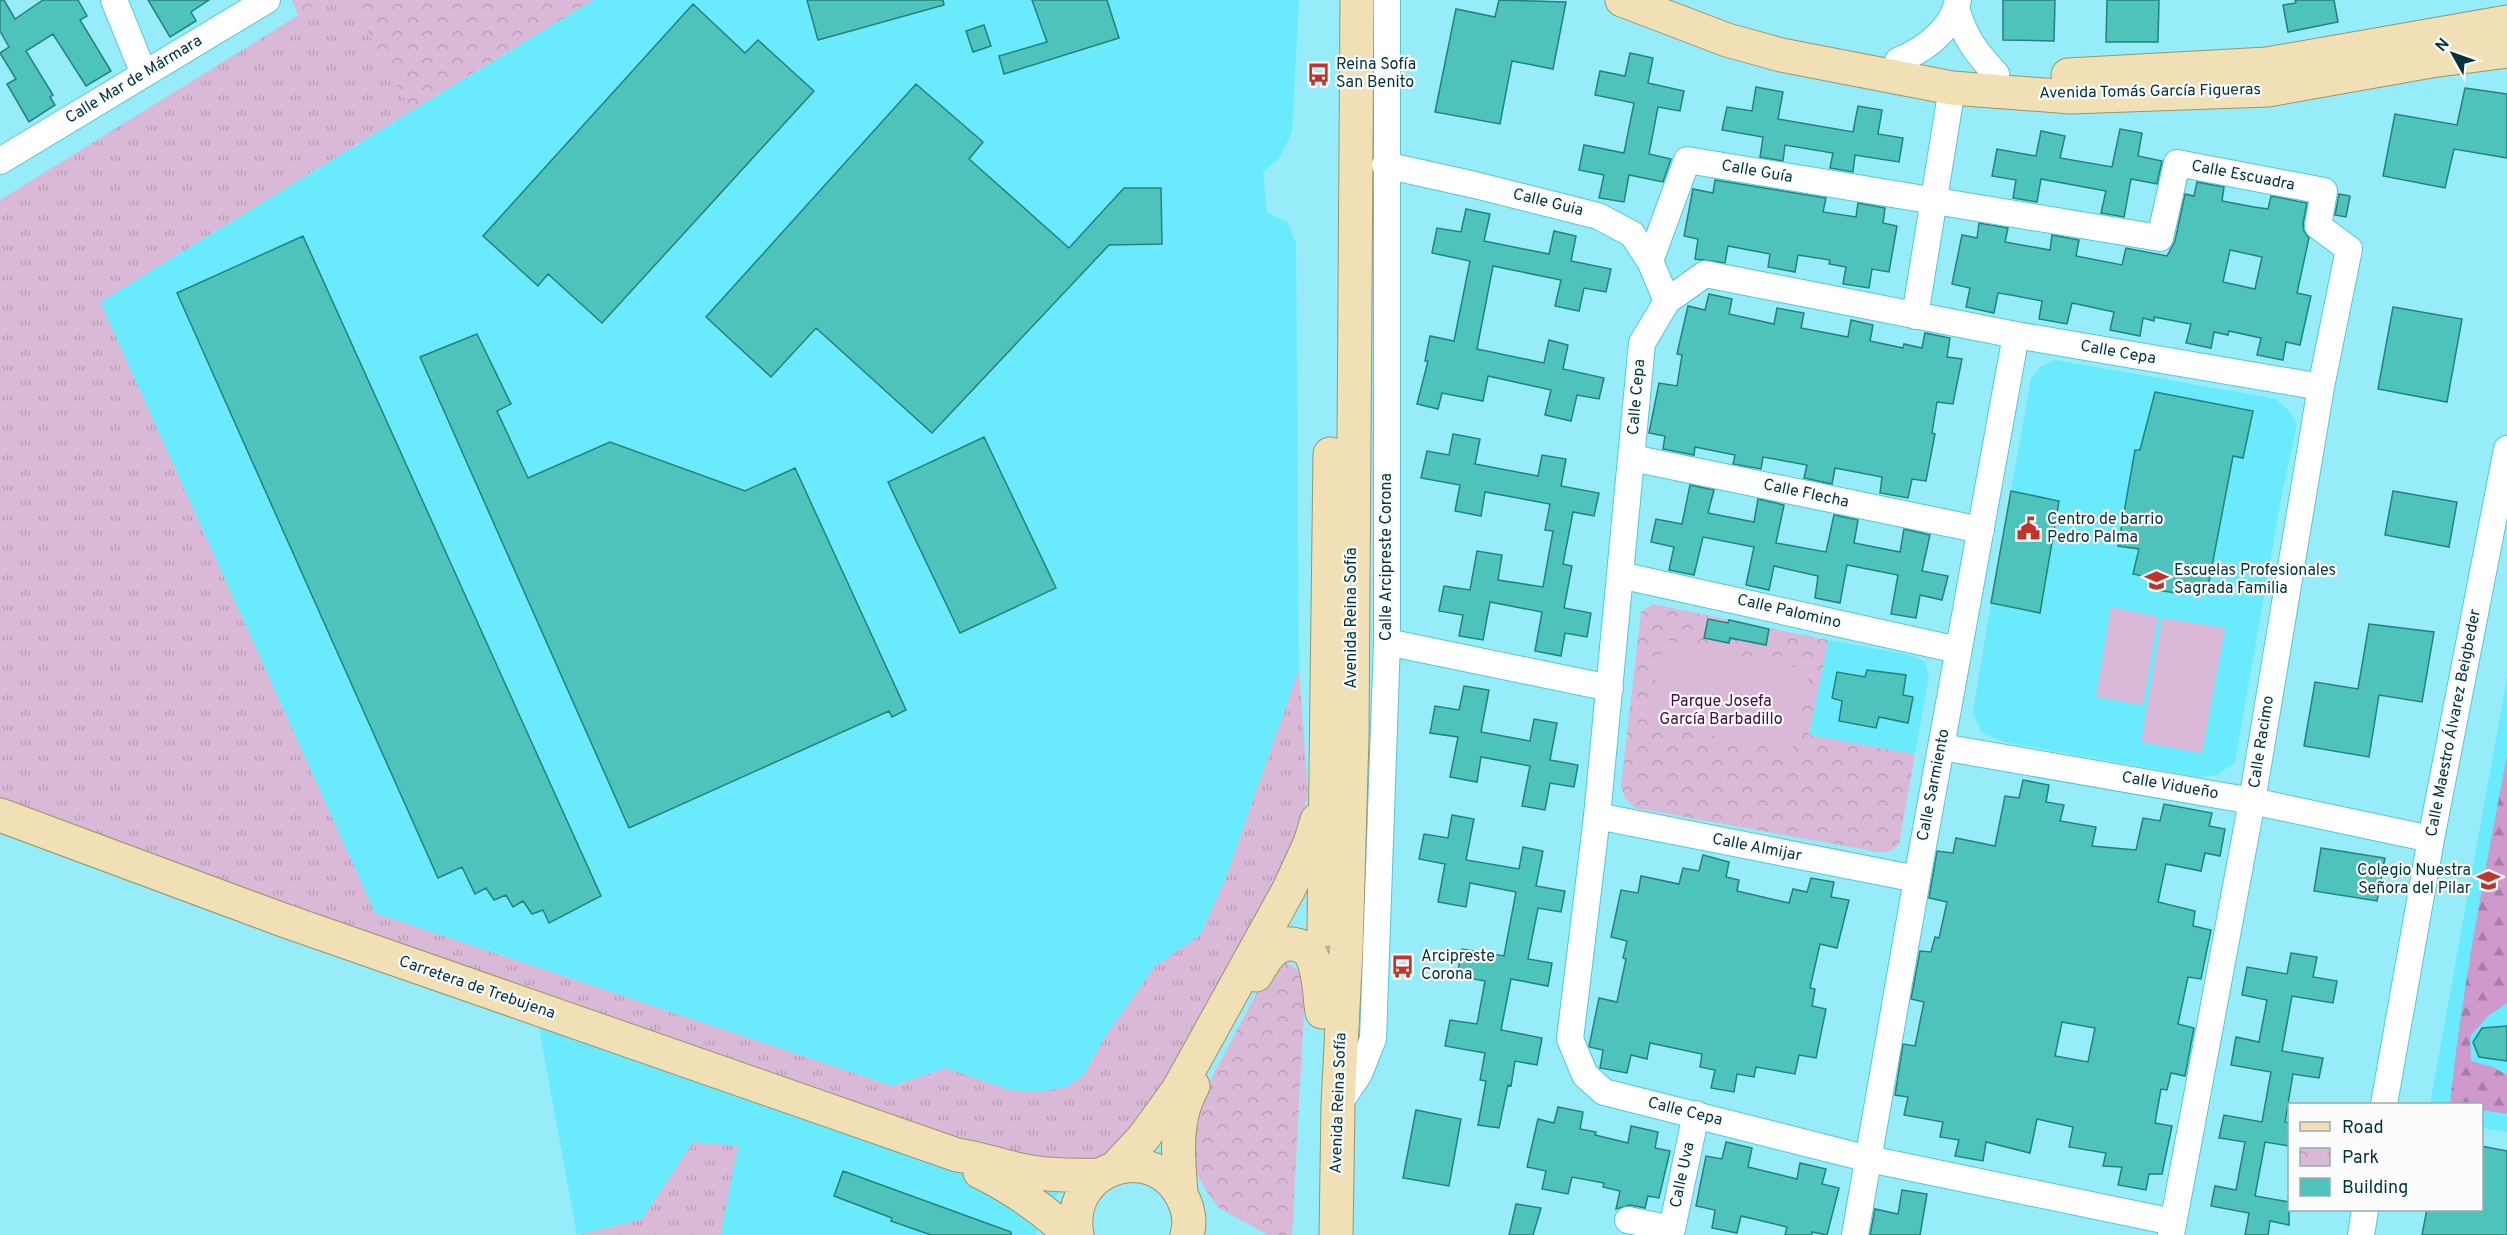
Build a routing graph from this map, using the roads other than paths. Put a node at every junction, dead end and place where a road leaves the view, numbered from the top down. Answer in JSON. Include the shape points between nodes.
{"nodes":[{"id":1,"x":114,"y":0,"type":"edge"},
{"id":2,"x":267,"y":0,"type":"edge"},
{"id":3,"x":1336,"y":0,"type":"edge"},
{"id":4,"x":1357,"y":0,"type":"edge"},
{"id":5,"x":1622,"y":0,"type":"edge"},
{"id":6,"x":1686,"y":0,"type":"edge"},
{"id":7,"x":1957,"y":4,"type":"edge"},
{"id":8,"x":1387,"y":11,"type":"edge"},
{"id":9,"x":2507,"y":22,"type":"edge"},
{"id":10,"x":2507,"y":51,"type":"edge"},
{"id":11,"x":1898,"y":61,"type":"junction"},
{"id":12,"x":144,"y":74,"type":"junction"},
{"id":13,"x":1996,"y":74,"type":"junction"},
{"id":14,"x":1952,"y":88,"type":"junction"},
{"id":15,"x":2,"y":155,"type":"edge"},
{"id":16,"x":1385,"y":165,"type":"junction"},
{"id":17,"x":1934,"y":201,"type":"junction"},
{"id":18,"x":2349,"y":249,"type":"joint"},
{"id":19,"x":1650,"y":261,"type":"junction"},
{"id":20,"x":1667,"y":301,"type":"junction"},
{"id":21,"x":1915,"y":316,"type":"junction"},
{"id":22,"x":2016,"y":335,"type":"junction"},
{"id":23,"x":2321,"y":387,"type":"junction"},
{"id":24,"x":2507,"y":449,"type":"edge"},
{"id":25,"x":1632,"y":458,"type":"junction"},
{"id":26,"x":1981,"y":530,"type":"junction"},
{"id":27,"x":1620,"y":575,"type":"junction"},
{"id":28,"x":1387,"y":642,"type":"junction"},
{"id":29,"x":1959,"y":650,"type":"junction"},
{"id":30,"x":1610,"y":688,"type":"junction"},
{"id":31,"x":1942,"y":747,"type":"junction"},
{"id":32,"x":1324,"y":792,"type":"junction"},
{"id":33,"x":2252,"y":801,"type":"junction"},
{"id":34,"x":0,"y":815,"type":"edge"},
{"id":35,"x":1598,"y":816,"type":"junction"},
{"id":36,"x":2431,"y":839,"type":"junction"},
{"id":37,"x":1917,"y":879,"type":"junction"},
{"id":38,"x":1322,"y":1012,"type":"junction"},
{"id":39,"x":2384,"y":1103,"type":"edge"},
{"id":40,"x":1338,"y":1105,"type":"junction"},
{"id":41,"x":1696,"y":1114,"type":"junction"},
{"id":42,"x":957,"y":1155,"type":"junction"},
{"id":43,"x":1869,"y":1159,"type":"junction"},
{"id":44,"x":1108,"y":1171,"type":"junction"},
{"id":45,"x":2365,"y":1211,"type":"edge"},
{"id":46,"x":1185,"y":1213,"type":"edge"},
{"id":47,"x":1326,"y":1220,"type":"edge"},
{"id":48,"x":1628,"y":1220,"type":"dead end"},
{"id":49,"x":2172,"y":1228,"type":"edge"},
{"id":50,"x":1071,"y":1235,"type":"edge"},
{"id":51,"x":1077,"y":1235,"type":"edge"},
{"id":52,"x":1212,"y":1235,"type":"edge"},
{"id":53,"x":1855,"y":1235,"type":"edge"},
{"id":54,"x":2361,"y":1235,"type":"edge"}],
"edges":[{"from":1,"to":12,"type":"street"},
{"from":2,"to":12,"type":"street","name":"Calle Mar de Mármara"},
{"from":3,"to":32,"type":"main road","name":"Avenida Reina Sofía"},
{"from":4,"to":8,"type":"street"},
{"from":4,"to":40,"type":"main road","name":"Avenida Reina Sofía","via":[[1352,736]]},
{"from":5,"to":14,"type":"main road","name":"Avenida Tomás García Figueras","via":[[1727,40],[1781,55]]},
{"from":6,"to":11,"type":"main road","name":"Avenida Tomás García Figueras","via":[[1737,20]]},
{"from":7,"to":11,"type":"street","via":[[1939,36]]},
{"from":7,"to":13,"type":"street","via":[[1963,32]]},
{"from":8,"to":16,"type":"street","name":"Calle Arcipreste Corona"},
{"from":9,"to":13,"type":"main road","name":"Avenida Tomás García Figueras","via":[[2266,64],[2069,75]]},
{"from":10,"to":14,"type":"main road","name":"Avenida Tomás García Figueras","via":[[2268,90],[2072,97]]},
{"from":11,"to":13,"type":"main road","name":"Avenida Tomás García Figueras"},
{"from":12,"to":15,"type":"street","name":"Calle Mar de Mármara"},
{"from":14,"to":17,"type":"street"},
{"from":16,"to":19,"type":"street","name":"Calle Guia","via":[[1598,216],[1632,234]]},
{"from":16,"to":28,"type":"street","name":"Calle Arcipreste Corona"},
{"from":17,"to":18,"type":"street","name":"Calle Escuadra","via":[[2160,238],[2177,163],[2324,191],[2318,226]]},
{"from":17,"to":19,"type":"street","name":"Calle Guía","via":[[1687,160]]},
{"from":17,"to":21,"type":"street"},
{"from":18,"to":23,"type":"street","name":"Calle Racimo"},
{"from":19,"to":20,"type":"street","name":"Calle Guia"},
{"from":20,"to":21,"type":"street","name":"Calle Cepa","via":[[1704,274]]},
{"from":20,"to":25,"type":"street","name":"Calle Cepa","via":[[1642,343]]},
{"from":21,"to":22,"type":"street","name":"Calle Cepa"},
{"from":22,"to":23,"type":"street","name":"Calle Cepa"},
{"from":22,"to":26,"type":"street","name":"Calle Sarmiento"},
{"from":23,"to":33,"type":"street","name":"Calle Racimo"},
{"from":24,"to":36,"type":"street","name":"Calle Maestro Álvarez Beigbeder"},
{"from":25,"to":26,"type":"street","name":"Calle Flecha"},
{"from":25,"to":27,"type":"street","name":"Calle Cepa"},
{"from":26,"to":29,"type":"street","name":"Calle Sarmiento"},
{"from":27,"to":29,"type":"street","name":"Calle Palomino"},
{"from":27,"to":30,"type":"street","name":"Calle Cepa"},
{"from":28,"to":30,"type":"street"},
{"from":28,"to":40,"type":"street","name":"Calle Arcipreste Corona","via":[[1373,1039],[1359,1074]]},
{"from":29,"to":31,"type":"street","name":"Calle Sarmiento"},
{"from":30,"to":35,"type":"street","name":"Calle Cepa"},
{"from":31,"to":33,"type":"street","name":"Calle Vidueño"},
{"from":31,"to":37,"type":"street","name":"Calle Sarmiento"},
{"from":32,"to":38,"type":"main road","name":"Avenida Reina Sofía"},
{"from":32,"to":44,"type":"main road","via":[[1310,843],[1256,952],[1178,1090],[1144,1137]]},
{"from":33,"to":36,"type":"street","name":"Calle Vidueño"},
{"from":33,"to":49,"type":"street","name":"Calle Racimo"},
{"from":34,"to":42,"type":"main road","name":"Carretera de Trebujena","via":[[283,920]]},
{"from":35,"to":37,"type":"street","name":"Calle Almijar"},
{"from":35,"to":41,"type":"street","name":"Calle Cepa","via":[[1570,1039],[1585,1075],[1604,1092]]},
{"from":36,"to":39,"type":"street","name":"Calle Maestro Álvarez Beigbeder"},
{"from":37,"to":43,"type":"street","name":"Calle Sarmiento"},
{"from":38,"to":46,"type":"main road","via":[[1309,951],[1300,945],[1277,947],[1266,957],[1188,1095],[1179,1127]]},
{"from":38,"to":47,"type":"main road","name":"Avenida Reina Sofía"},
{"from":40,"to":47,"type":"main road","name":"Avenida Reina Sofía"},
{"from":41,"to":43,"type":"street","name":"Calle Cepa"},
{"from":41,"to":48,"type":"street","name":"Calle Uva","via":[[1672,1229]]},
{"from":42,"to":44,"type":"main road","name":"Carretera de Trebujena","via":[[1017,1169],[1077,1176]]},
{"from":42,"to":50,"type":"main road","name":"Carretera de Trebujena","via":[[1021,1193]]},
{"from":43,"to":49,"type":"street","name":"Calle Cepa"},
{"from":43,"to":53,"type":"street","name":"Calle Sarmiento"},
{"from":44,"to":46,"type":"main road","name":"Carretera de Trebujena","via":[[1135,1165],[1153,1169],[1169,1178]]},
{"from":44,"to":51,"type":"main road","via":[[1086,1188],[1077,1205]]},
{"from":45,"to":54,"type":"street"},
{"from":46,"to":52,"type":"main road","name":"Carretera de Trebujena"}]}
